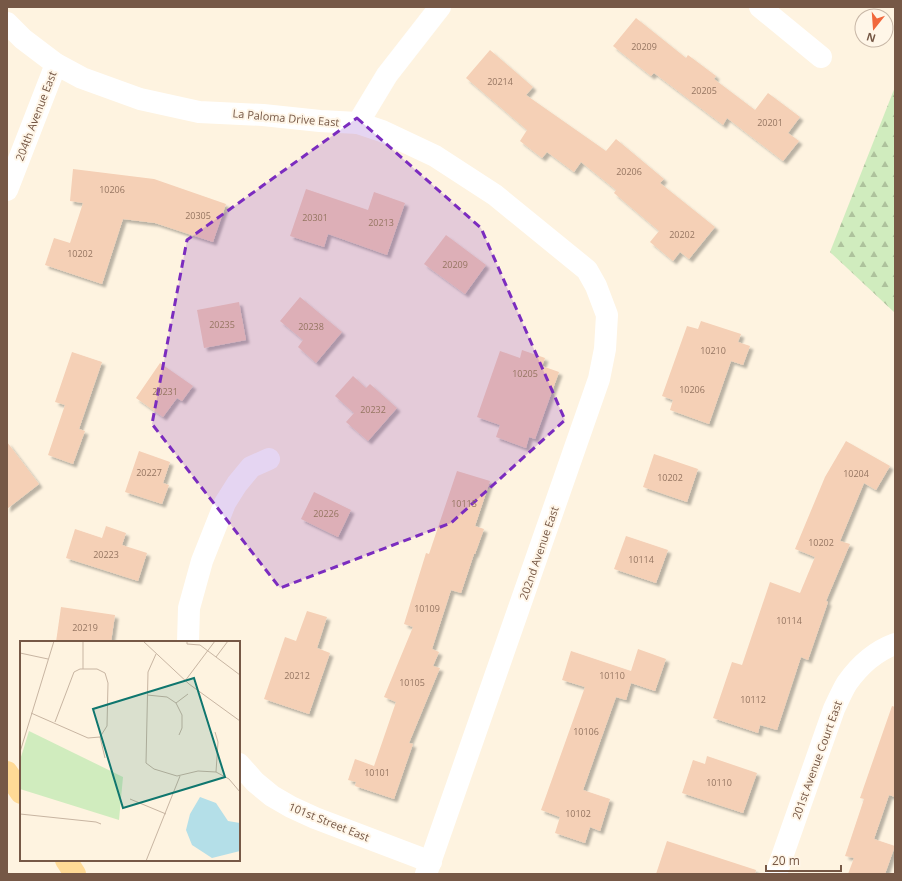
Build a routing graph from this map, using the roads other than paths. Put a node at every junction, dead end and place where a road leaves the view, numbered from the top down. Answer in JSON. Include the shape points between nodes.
{"nodes":[{"id":1,"x":440,"y":7,"type":"edge"},
{"id":2,"x":760,"y":7,"type":"edge"},
{"id":3,"x":7,"y":23,"type":"edge"},
{"id":4,"x":821,"y":57,"type":"dead end"},
{"id":5,"x":56,"y":64,"type":"junction"},
{"id":6,"x":358,"y":123,"type":"junction"},
{"id":7,"x":7,"y":190,"type":"edge"},
{"id":8,"x":554,"y":243,"type":"joint"},
{"id":9,"x":269,"y":459,"type":"dead end"},
{"id":10,"x":188,"y":641,"type":"edge"},
{"id":11,"x":895,"y":644,"type":"edge"},
{"id":12,"x":240,"y":765,"type":"edge"},
{"id":13,"x":7,"y":772,"type":"edge"},
{"id":14,"x":20,"y":792,"type":"edge"},
{"id":15,"x":67,"y":861,"type":"edge"},
{"id":16,"x":429,"y":868,"type":"edge"},
{"id":17,"x":75,"y":874,"type":"edge"},
{"id":18,"x":776,"y":874,"type":"edge"}],
"edges":[{"from":1,"to":6,"type":"street","via":[[387,75]]},
{"from":2,"to":4,"type":"street"},
{"from":3,"to":5,"type":"street","name":"La Paloma Drive East","via":[[23,39]]},
{"from":5,"to":6,"type":"street","name":"La Paloma Drive East","via":[[82,78],[140,99],[199,112]]},
{"from":5,"to":7,"type":"street","name":"204th Avenue East"},
{"from":6,"to":8,"type":"street","name":"La Paloma Drive East","via":[[382,131],[435,156],[496,195]]},
{"from":8,"to":16,"type":"street","name":"202nd Avenue East","via":[[587,270],[596,286],[607,315],[604,356],[599,380]]},
{"from":9,"to":10,"type":"street","via":[[251,467],[236,484],[225,503],[202,561],[189,608]]},
{"from":11,"to":18,"type":"street","name":"201st Avenue Court East","via":[[866,661],[847,684],[834,709]]},
{"from":12,"to":16,"type":"street","name":"101st Street East","via":[[272,796],[291,807]]},
{"from":13,"to":14,"type":"main road"},
{"from":15,"to":17,"type":"main road"}]}
